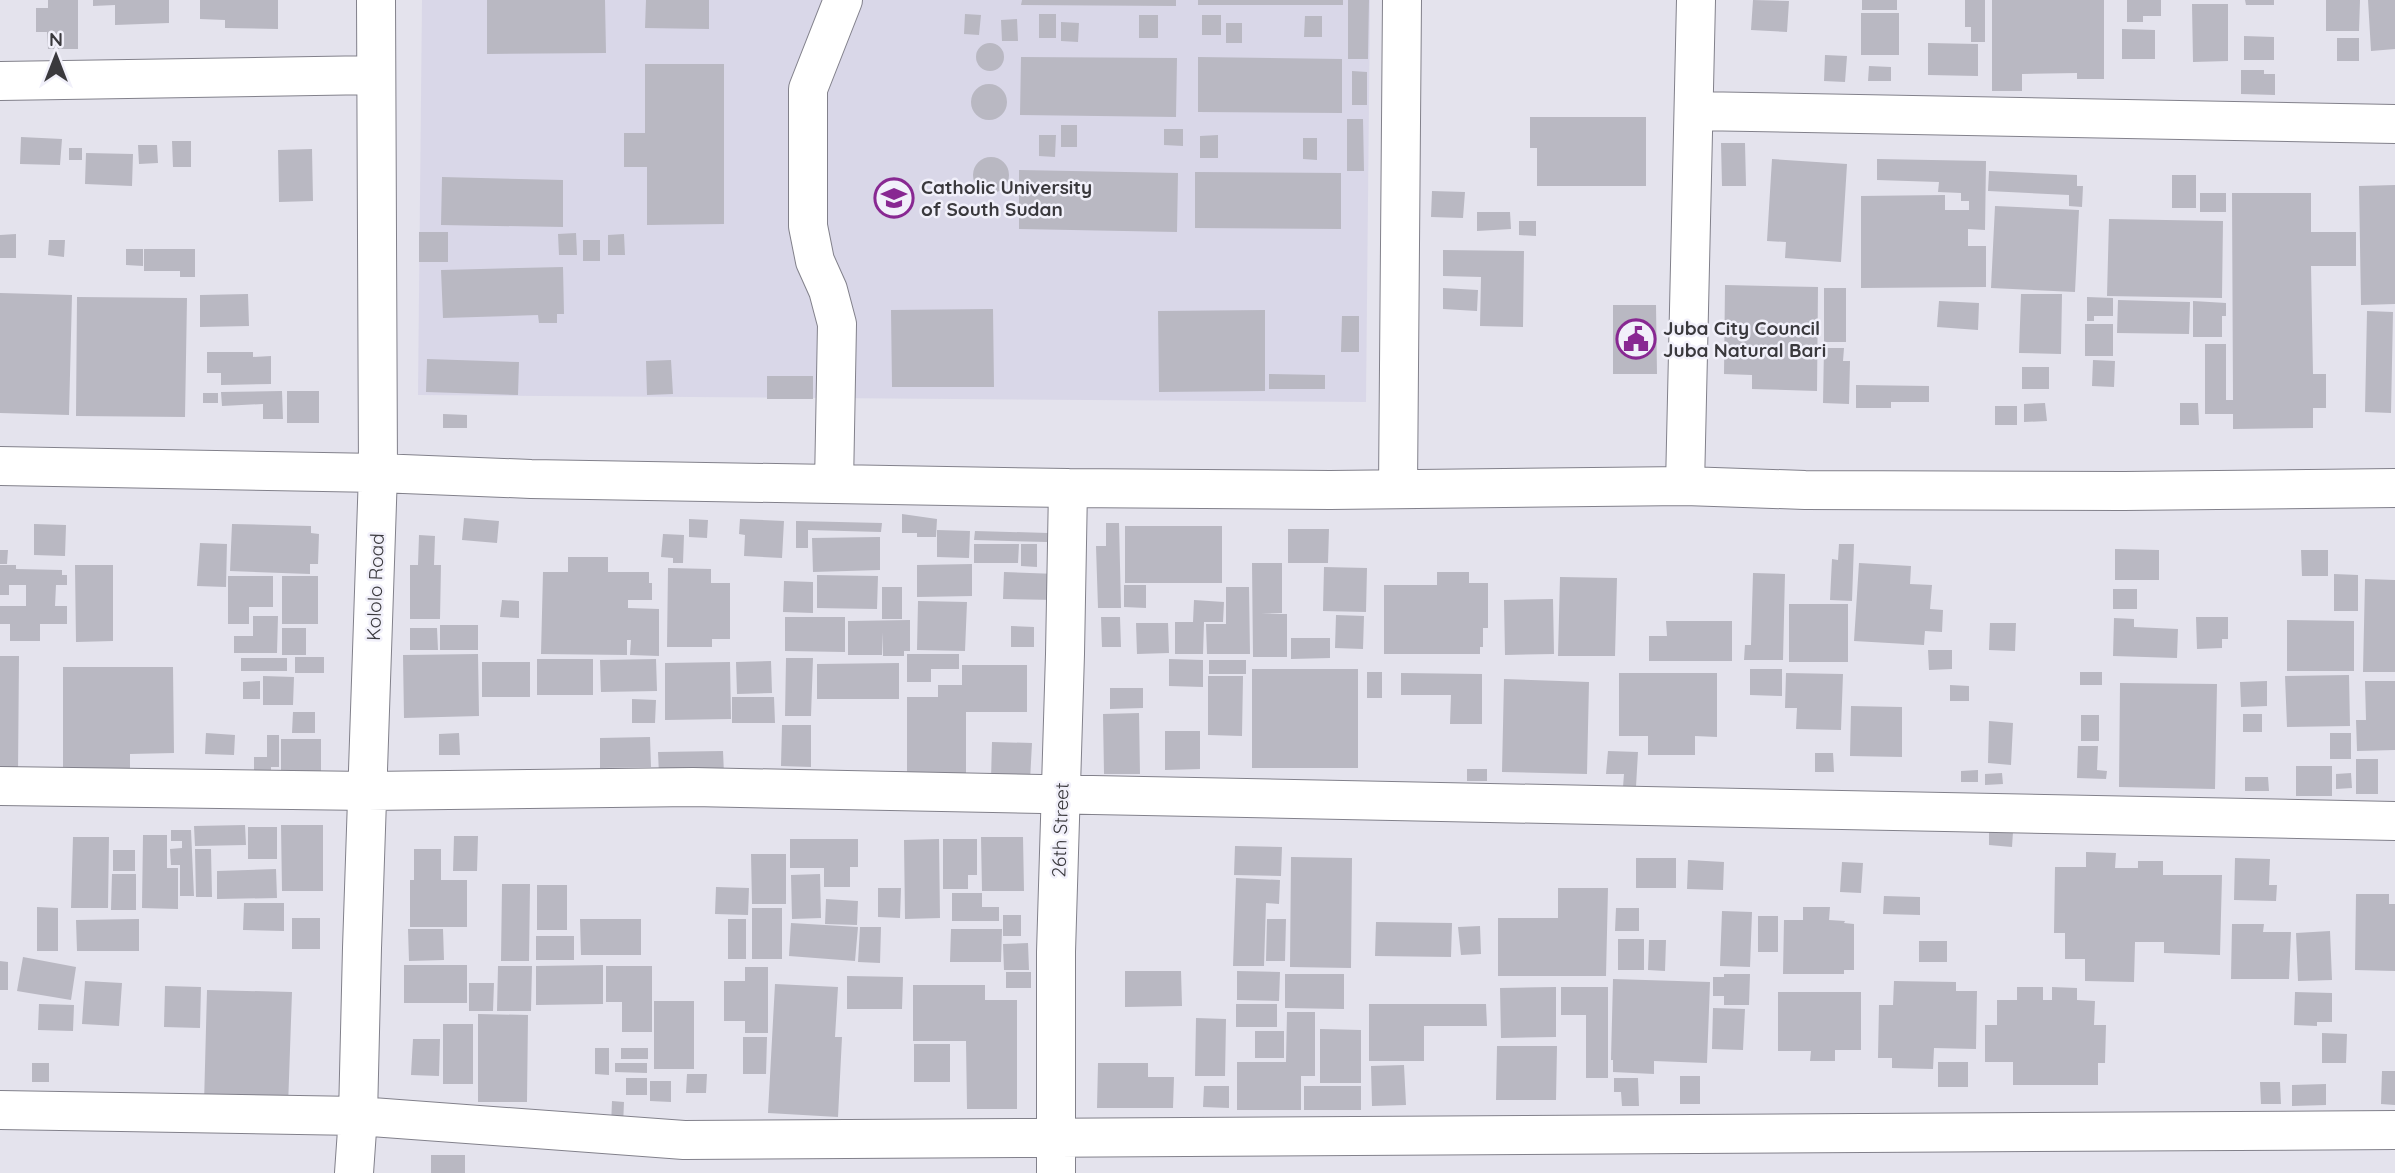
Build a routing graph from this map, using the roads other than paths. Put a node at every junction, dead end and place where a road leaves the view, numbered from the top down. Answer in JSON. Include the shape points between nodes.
{"nodes":[{"id":1,"x":376,"y":0,"type":"edge"},
{"id":2,"x":843,"y":0,"type":"edge"},
{"id":3,"x":1402,"y":0,"type":"edge"},
{"id":4,"x":1696,"y":0,"type":"edge"},
{"id":5,"x":376,"y":75,"type":"junction"},
{"id":6,"x":0,"y":81,"type":"edge"},
{"id":7,"x":1694,"y":111,"type":"junction"},
{"id":8,"x":2395,"y":124,"type":"edge"},
{"id":9,"x":0,"y":466,"type":"edge"},
{"id":10,"x":378,"y":472,"type":"junction"},
{"id":11,"x":834,"y":484,"type":"junction"},
{"id":12,"x":1685,"y":486,"type":"junction"},
{"id":13,"x":1068,"y":488,"type":"junction"},
{"id":14,"x":2395,"y":488,"type":"edge"},
{"id":15,"x":1398,"y":489,"type":"junction"},
{"id":16,"x":0,"y":786,"type":"edge"},
{"id":17,"x":368,"y":792,"type":"junction"},
{"id":18,"x":1061,"y":795,"type":"junction"},
{"id":19,"x":2395,"y":821,"type":"edge"},
{"id":20,"x":0,"y":1110,"type":"edge"},
{"id":21,"x":358,"y":1116,"type":"junction"},
{"id":22,"x":2395,"y":1130,"type":"edge"},
{"id":23,"x":1056,"y":1156,"type":"edge"},
{"id":24,"x":354,"y":1173,"type":"edge"}],
"edges":[{"from":1,"to":5,"type":"street","name":"Kololo Road"},
{"from":2,"to":11,"type":"street","via":[[808,89],[808,226],[836,324]]},
{"from":3,"to":15,"type":"street"},
{"from":4,"to":7,"type":"street"},
{"from":5,"to":6,"type":"street"},
{"from":5,"to":10,"type":"street","name":"Kololo Road"},
{"from":7,"to":8,"type":"street"},
{"from":7,"to":12,"type":"street"},
{"from":9,"to":10,"type":"street"},
{"from":10,"to":11,"type":"street","via":[[531,480]]},
{"from":10,"to":17,"type":"street","name":"Kololo Road"},
{"from":11,"to":13,"type":"street"},
{"from":12,"to":14,"type":"street","via":[[2110,491]]},
{"from":12,"to":15,"type":"street"},
{"from":13,"to":15,"type":"street"},
{"from":13,"to":18,"type":"street","name":"26th Street"},
{"from":16,"to":17,"type":"street"},
{"from":17,"to":18,"type":"street","via":[[693,787]]},
{"from":17,"to":21,"type":"street","name":"Kololo Road"},
{"from":18,"to":19,"type":"street"},
{"from":18,"to":23,"type":"street","name":"26th Street"},
{"from":20,"to":21,"type":"street"},
{"from":21,"to":23,"type":"street","via":[[684,1140]]},
{"from":21,"to":24,"type":"street","name":"Kololo Road"},
{"from":22,"to":23,"type":"street","via":[[1787,1132]]}]}
